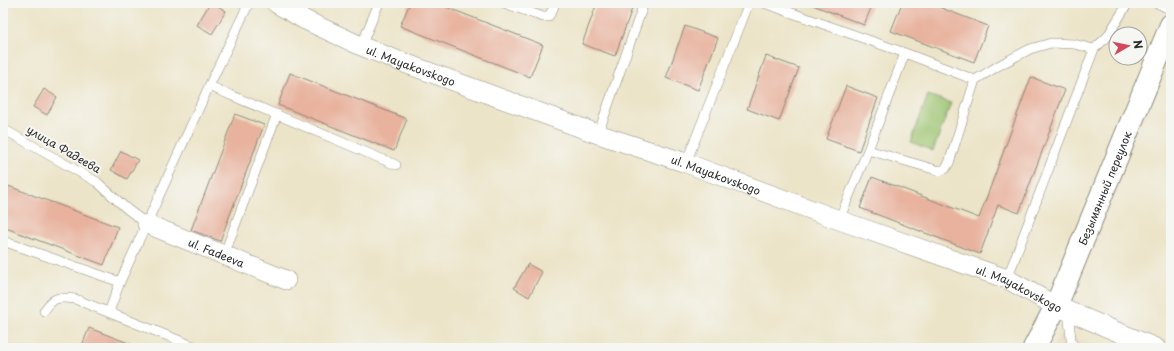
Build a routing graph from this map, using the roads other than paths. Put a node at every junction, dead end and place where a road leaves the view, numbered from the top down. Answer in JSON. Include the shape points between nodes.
{"nodes":[{"id":1,"x":249,"y":3,"type":"edge"},
{"id":2,"x":276,"y":3,"type":"edge"},
{"id":3,"x":379,"y":3,"type":"edge"},
{"id":4,"x":504,"y":3,"type":"edge"},
{"id":5,"x":555,"y":3,"type":"edge"},
{"id":6,"x":644,"y":3,"type":"edge"},
{"id":7,"x":750,"y":3,"type":"edge"},
{"id":8,"x":764,"y":3,"type":"edge"},
{"id":9,"x":1128,"y":3,"type":"edge"},
{"id":10,"x":1157,"y":3,"type":"edge"},
{"id":11,"x":1171,"y":10,"type":"edge"},
{"id":12,"x":1171,"y":26,"type":"edge"},
{"id":13,"x":361,"y":46,"type":"junction"},
{"id":14,"x":1094,"y":49,"type":"junction"},
{"id":15,"x":905,"y":53,"type":"junction"},
{"id":16,"x":975,"y":80,"type":"junction"},
{"id":17,"x":209,"y":86,"type":"junction"},
{"id":18,"x":277,"y":114,"type":"junction"},
{"id":19,"x":3,"y":128,"type":"edge"},
{"id":20,"x":598,"y":134,"type":"junction"},
{"id":21,"x":868,"y":150,"type":"junction"},
{"id":22,"x":686,"y":163,"type":"junction"},
{"id":23,"x":396,"y":165,"type":"dead end"},
{"id":24,"x":840,"y":220,"type":"junction"},
{"id":25,"x":147,"y":224,"type":"junction"},
{"id":26,"x":3,"y":241,"type":"edge"},
{"id":27,"x":224,"y":255,"type":"junction"},
{"id":28,"x":1007,"y":279,"type":"junction"},
{"id":29,"x":286,"y":280,"type":"dead end"},
{"id":30,"x":120,"y":282,"type":"junction"},
{"id":31,"x":1062,"y":309,"type":"junction"},
{"id":32,"x":44,"y":311,"type":"dead end"},
{"id":33,"x":109,"y":312,"type":"junction"},
{"id":34,"x":198,"y":348,"type":"edge"},
{"id":35,"x":1034,"y":348,"type":"edge"},
{"id":36,"x":1072,"y":348,"type":"edge"},
{"id":37,"x":1156,"y":348,"type":"edge"}],
"edges":[{"from":1,"to":17,"type":"lane"},
{"from":2,"to":13,"type":"street","name":"ul. Mayakovskogo","via":[[305,20]]},
{"from":3,"to":13,"type":"lane"},
{"from":4,"to":5,"type":"lane","via":[[543,17],[548,17]]},
{"from":6,"to":20,"type":"lane"},
{"from":7,"to":22,"type":"lane"},
{"from":8,"to":15,"type":"lane"},
{"from":9,"to":14,"type":"lane","via":[[1107,37]]},
{"from":10,"to":11,"type":"lane"},
{"from":12,"to":31,"type":"street","name":"Безымянный переулок"},
{"from":13,"to":20,"type":"street","name":"ul. Mayakovskogo"},
{"from":14,"to":16,"type":"lane","via":[[1074,44],[1051,43],[1030,50]]},
{"from":14,"to":28,"type":"lane"},
{"from":15,"to":16,"type":"lane"},
{"from":15,"to":21,"type":"lane"},
{"from":16,"to":21,"type":"lane","via":[[946,169],[933,169]]},
{"from":17,"to":18,"type":"lane"},
{"from":17,"to":25,"type":"lane"},
{"from":18,"to":23,"type":"lane"},
{"from":18,"to":27,"type":"lane"},
{"from":19,"to":25,"type":"lane","name":"улица Фадеева","via":[[97,182]]},
{"from":20,"to":22,"type":"street","name":"ul. Mayakovskogo"},
{"from":21,"to":24,"type":"lane"},
{"from":22,"to":24,"type":"street","name":"ul. Mayakovskogo"},
{"from":24,"to":28,"type":"street","name":"ul. Mayakovskogo"},
{"from":25,"to":27,"type":"street","name":"ul. Fadeeva"},
{"from":25,"to":30,"type":"lane"},
{"from":26,"to":30,"type":"lane"},
{"from":27,"to":29,"type":"street","name":"ul. Fadeeva"},
{"from":28,"to":31,"type":"street","name":"ul. Mayakovskogo"},
{"from":30,"to":33,"type":"lane"},
{"from":31,"to":35,"type":"street","name":"Безымянный переулок"},
{"from":31,"to":36,"type":"lane"},
{"from":31,"to":37,"type":"street","name":"ul. Mayakovskogo"},
{"from":32,"to":33,"type":"lane","via":[[50,302],[61,298],[75,299]]},
{"from":33,"to":34,"type":"lane"}]}
